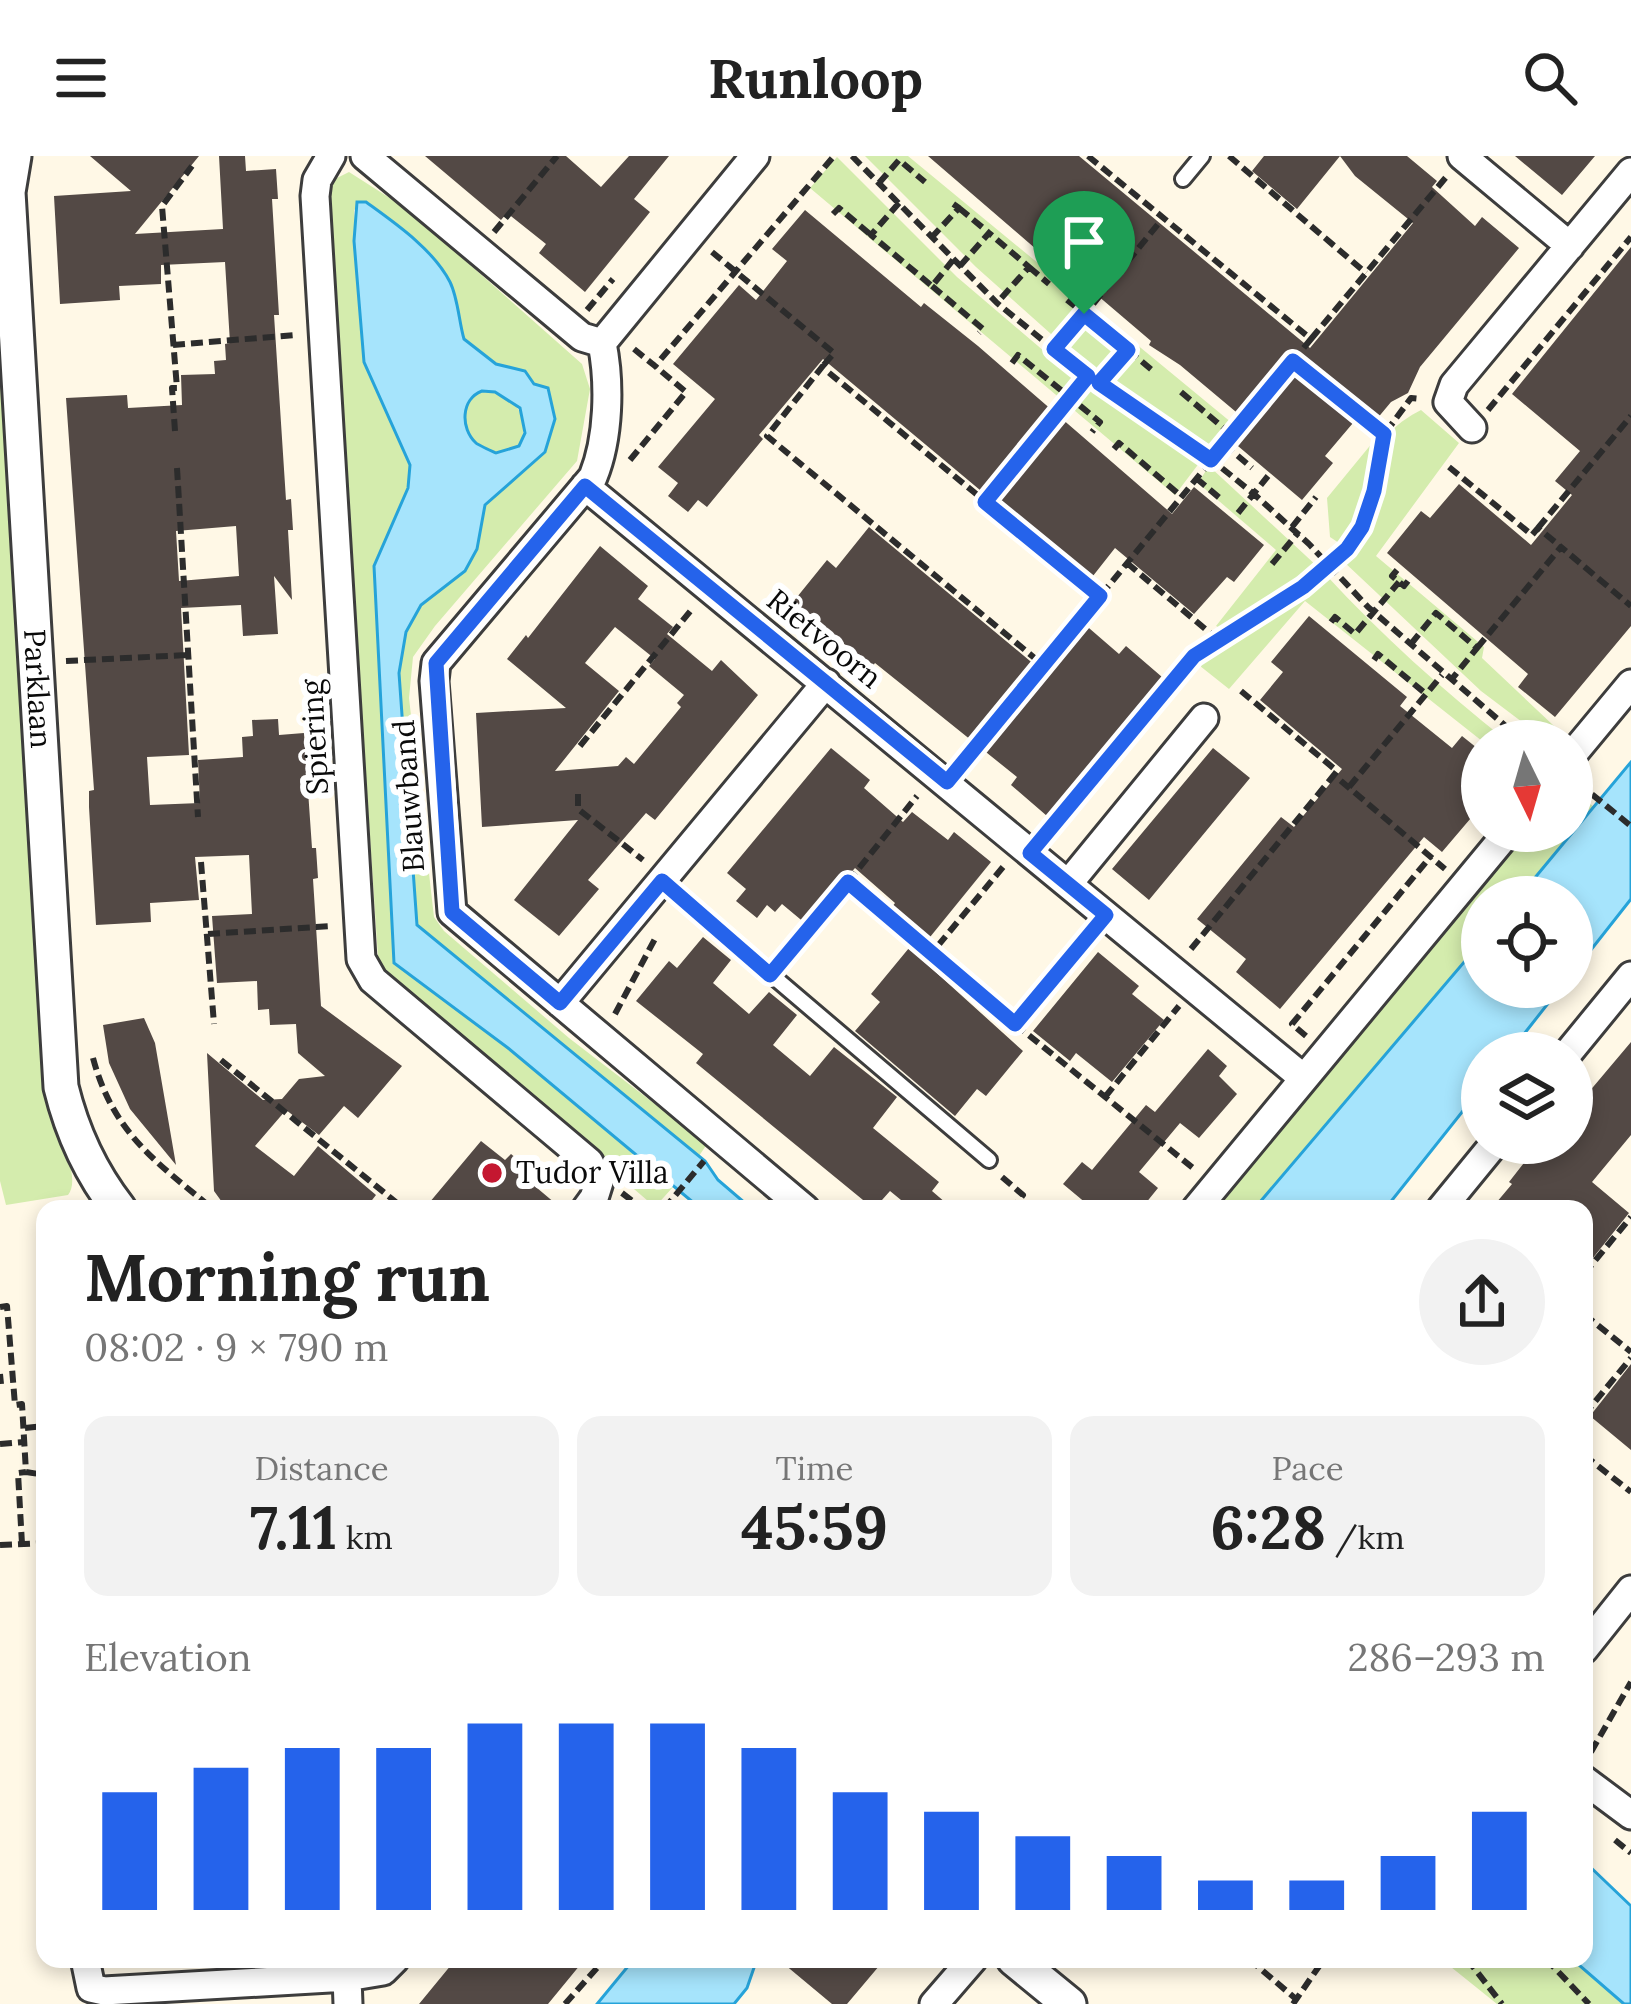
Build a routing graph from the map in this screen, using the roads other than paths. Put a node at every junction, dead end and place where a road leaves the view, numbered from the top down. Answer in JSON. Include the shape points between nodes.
{"nodes":[{"id":1,"x":14,"y":156,"type":"edge"},
{"id":2,"x":331,"y":156,"type":"edge"},
{"id":3,"x":365,"y":156,"type":"edge"},
{"id":4,"x":755,"y":156,"type":"edge"},
{"id":5,"x":1202,"y":156,"type":"edge"},
{"id":6,"x":1462,"y":157,"type":"edge"},
{"id":7,"x":1631,"y":172,"type":"edge"},
{"id":8,"x":1183,"y":179,"type":"dead end"},
{"id":9,"x":1570,"y":246,"type":"junction"},
{"id":10,"x":607,"y":337,"type":"junction"},
{"id":11,"x":1472,"y":428,"type":"road end"},
{"id":12,"x":592,"y":492,"type":"junction"},
{"id":13,"x":826,"y":683,"type":"junction"},
{"id":14,"x":1631,"y":684,"type":"edge"},
{"id":15,"x":1204,"y":718,"type":"dead end"},
{"id":16,"x":1593,"y":730,"type":"edge"},
{"id":17,"x":1491,"y":852,"type":"edge"},
{"id":18,"x":668,"y":884,"type":"junction"},
{"id":19,"x":1068,"y":884,"type":"junction"},
{"id":20,"x":1631,"y":976,"type":"edge"},
{"id":21,"x":560,"y":1003,"type":"junction"},
{"id":22,"x":1585,"y":1032,"type":"edge"},
{"id":23,"x":1302,"y":1077,"type":"junction"},
{"id":24,"x":989,"y":1160,"type":"road end"},
{"id":25,"x":1478,"y":1164,"type":"edge"},
{"id":26,"x":113,"y":1200,"type":"edge"},
{"id":27,"x":593,"y":1200,"type":"edge"},
{"id":28,"x":794,"y":1200,"type":"edge"},
{"id":29,"x":1203,"y":1200,"type":"edge"},
{"id":30,"x":1448,"y":1200,"type":"edge"},
{"id":31,"x":1631,"y":1590,"type":"edge"},
{"id":32,"x":1593,"y":1638,"type":"edge"},
{"id":33,"x":1593,"y":1787,"type":"edge"},
{"id":34,"x":1631,"y":1815,"type":"edge"},
{"id":35,"x":87,"y":1968,"type":"edge"},
{"id":36,"x":387,"y":1968,"type":"edge"},
{"id":37,"x":965,"y":1968,"type":"edge"},
{"id":38,"x":1025,"y":1968,"type":"edge"},
{"id":39,"x":348,"y":1991,"type":"edge"},
{"id":40,"x":934,"y":2004,"type":"edge"},
{"id":41,"x":1069,"y":2004,"type":"edge"}],
"edges":[{"from":1,"to":26,"type":"street","name":"Parklaan","via":[[8,192],[61,1087],[84,1156]]},
{"from":2,"to":27,"type":"street","name":"Spiering","via":[[315,196],[362,959],[373,980],[590,1162],[599,1182]]},
{"from":3,"to":10,"type":"street","via":[[582,337]]},
{"from":4,"to":10,"type":"street"},
{"from":5,"to":8,"type":"lane"},
{"from":6,"to":9,"type":"street"},
{"from":7,"to":9,"type":"street"},
{"from":9,"to":11,"type":"street","via":[[1454,385],[1448,402]]},
{"from":10,"to":12,"type":"street"},
{"from":12,"to":13,"type":"street","name":"Rietvoorn"},
{"from":12,"to":21,"type":"street","name":"Blauwband","via":[[446,649],[434,681],[452,912]]},
{"from":13,"to":18,"type":"street"},
{"from":13,"to":19,"type":"street","name":"Rietvoorn"},
{"from":14,"to":16,"type":"street"},
{"from":15,"to":19,"type":"street"},
{"from":17,"to":23,"type":"street"},
{"from":18,"to":21,"type":"street"},
{"from":18,"to":24,"type":"lane"},
{"from":19,"to":23,"type":"street","name":"Rietvoorn"},
{"from":20,"to":22,"type":"street"},
{"from":21,"to":28,"type":"street","name":"Blauwband"},
{"from":23,"to":29,"type":"street"},
{"from":25,"to":30,"type":"street"},
{"from":31,"to":32,"type":"street"},
{"from":33,"to":34,"type":"street"},
{"from":35,"to":39,"type":"street","via":[[91,1988],[104,1991]]},
{"from":36,"to":39,"type":"street"},
{"from":37,"to":40,"type":"street"},
{"from":38,"to":41,"type":"street"}]}
